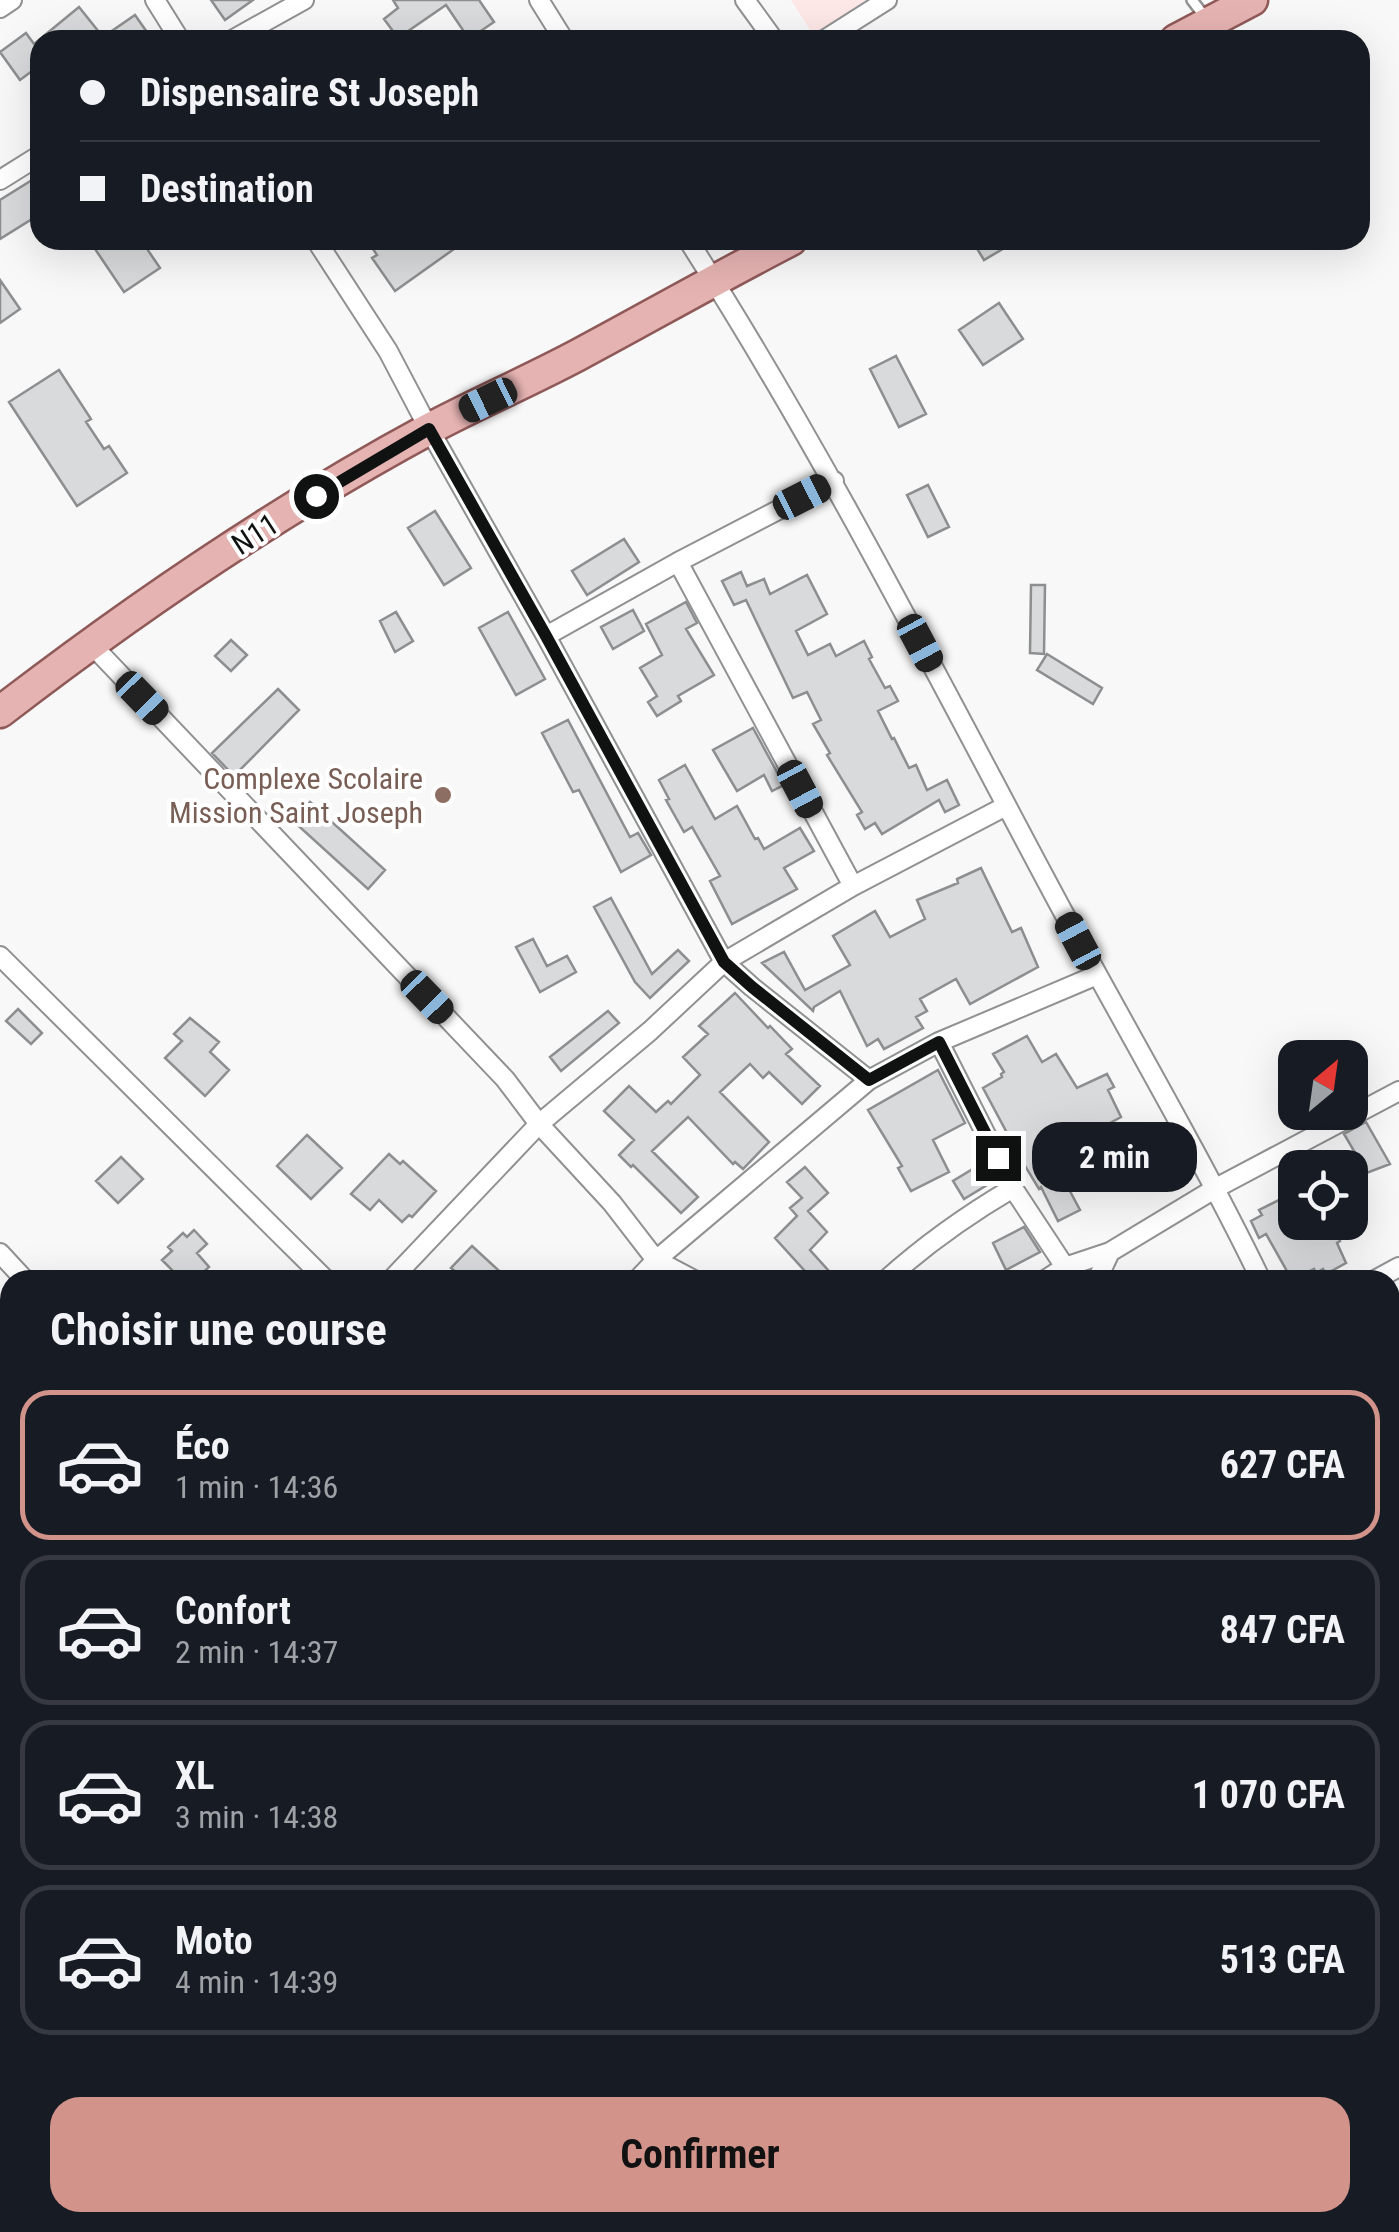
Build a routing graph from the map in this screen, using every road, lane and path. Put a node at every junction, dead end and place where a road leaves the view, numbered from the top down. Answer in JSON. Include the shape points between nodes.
{"nodes":[{"id":1,"x":12,"y":0,"type":"edge"},
{"id":2,"x":155,"y":0,"type":"edge"},
{"id":3,"x":304,"y":0,"type":"edge"},
{"id":4,"x":539,"y":0,"type":"edge"},
{"id":5,"x":746,"y":0,"type":"edge"},
{"id":6,"x":887,"y":0,"type":"edge"},
{"id":7,"x":1252,"y":0,"type":"edge"},
{"id":8,"x":0,"y":8,"type":"edge"},
{"id":9,"x":1201,"y":11,"type":"edge"},
{"id":10,"x":174,"y":30,"type":"edge"},
{"id":11,"x":250,"y":30,"type":"edge"},
{"id":12,"x":557,"y":30,"type":"edge"},
{"id":13,"x":767,"y":30,"type":"edge"},
{"id":14,"x":840,"y":30,"type":"edge"},
{"id":15,"x":1185,"y":30,"type":"edge"},
{"id":16,"x":30,"y":162,"type":"edge"},
{"id":17,"x":0,"y":180,"type":"edge"},
{"id":18,"x":322,"y":250,"type":"edge"},
{"id":19,"x":694,"y":250,"type":"edge"},
{"id":20,"x":772,"y":250,"type":"edge"},
{"id":21,"x":713,"y":280,"type":"junction"},
{"id":22,"x":429,"y":429,"type":"junction"},
{"id":23,"x":834,"y":481,"type":"junction"},
{"id":24,"x":678,"y":562,"type":"junction"},
{"id":25,"x":546,"y":636,"type":"junction"},
{"id":26,"x":91,"y":644,"type":"junction"},
{"id":27,"x":0,"y":712,"type":"edge"},
{"id":28,"x":1006,"y":806,"type":"junction"},
{"id":29,"x":853,"y":886,"type":"junction"},
{"id":30,"x":0,"y":956,"type":"edge"},
{"id":31,"x":724,"y":962,"type":"junction"},
{"id":32,"x":1096,"y":975,"type":"junction"},
{"id":33,"x":939,"y":1042,"type":"junction"},
{"id":34,"x":869,"y":1080,"type":"junction"},
{"id":35,"x":1399,"y":1091,"type":"edge"},
{"id":36,"x":539,"y":1124,"type":"junction"},
{"id":37,"x":1013,"y":1188,"type":"junction"},
{"id":38,"x":1216,"y":1188,"type":"junction"},
{"id":39,"x":1110,"y":1252,"type":"junction"},
{"id":40,"x":656,"y":1260,"type":"junction"},
{"id":41,"x":1065,"y":1267,"type":"junction"},
{"id":42,"x":316,"y":1270,"type":"edge"},
{"id":43,"x":400,"y":1270,"type":"edge"},
{"id":44,"x":646,"y":1270,"type":"edge"},
{"id":45,"x":675,"y":1270,"type":"edge"},
{"id":46,"x":897,"y":1270,"type":"edge"},
{"id":47,"x":1060,"y":1270,"type":"edge"},
{"id":48,"x":1101,"y":1270,"type":"edge"},
{"id":49,"x":1256,"y":1270,"type":"edge"}],
"edges":[{"from":1,"to":8,"type":"street"},
{"from":2,"to":10,"type":"street"},
{"from":3,"to":11,"type":"street"},
{"from":4,"to":12,"type":"street"},
{"from":5,"to":13,"type":"street"},
{"from":6,"to":14,"type":"street"},
{"from":7,"to":9,"type":"main road"},
{"from":9,"to":15,"type":"main road"},
{"from":16,"to":17,"type":"street"},
{"from":18,"to":22,"type":"street"},
{"from":19,"to":21,"type":"street"},
{"from":20,"to":21,"type":"main road","name":"N11"},
{"from":21,"to":22,"type":"main road","name":"N11"},
{"from":21,"to":23,"type":"street"},
{"from":22,"to":25,"type":"street"},
{"from":22,"to":26,"type":"main road","name":"N11","via":[[266,525]]},
{"from":23,"to":24,"type":"street"},
{"from":23,"to":28,"type":"street"},
{"from":24,"to":25,"type":"street"},
{"from":24,"to":29,"type":"street"},
{"from":25,"to":31,"type":"street"},
{"from":26,"to":27,"type":"main road","name":"N11"},
{"from":26,"to":36,"type":"street","via":[[504,1078]]},
{"from":28,"to":29,"type":"street"},
{"from":28,"to":32,"type":"street"},
{"from":29,"to":31,"type":"street"},
{"from":30,"to":42,"type":"street"},
{"from":31,"to":34,"type":"street"},
{"from":31,"to":36,"type":"street"},
{"from":32,"to":33,"type":"street"},
{"from":32,"to":38,"type":"street"},
{"from":33,"to":34,"type":"street"},
{"from":33,"to":37,"type":"street"},
{"from":34,"to":40,"type":"street"},
{"from":35,"to":38,"type":"street"},
{"from":36,"to":40,"type":"street"},
{"from":36,"to":43,"type":"street"},
{"from":37,"to":41,"type":"street"},
{"from":37,"to":46,"type":"street"},
{"from":38,"to":39,"type":"street"},
{"from":38,"to":49,"type":"street"},
{"from":39,"to":41,"type":"street"},
{"from":39,"to":48,"type":"street"},
{"from":40,"to":44,"type":"street"},
{"from":40,"to":45,"type":"street"},
{"from":41,"to":47,"type":"street"}]}
